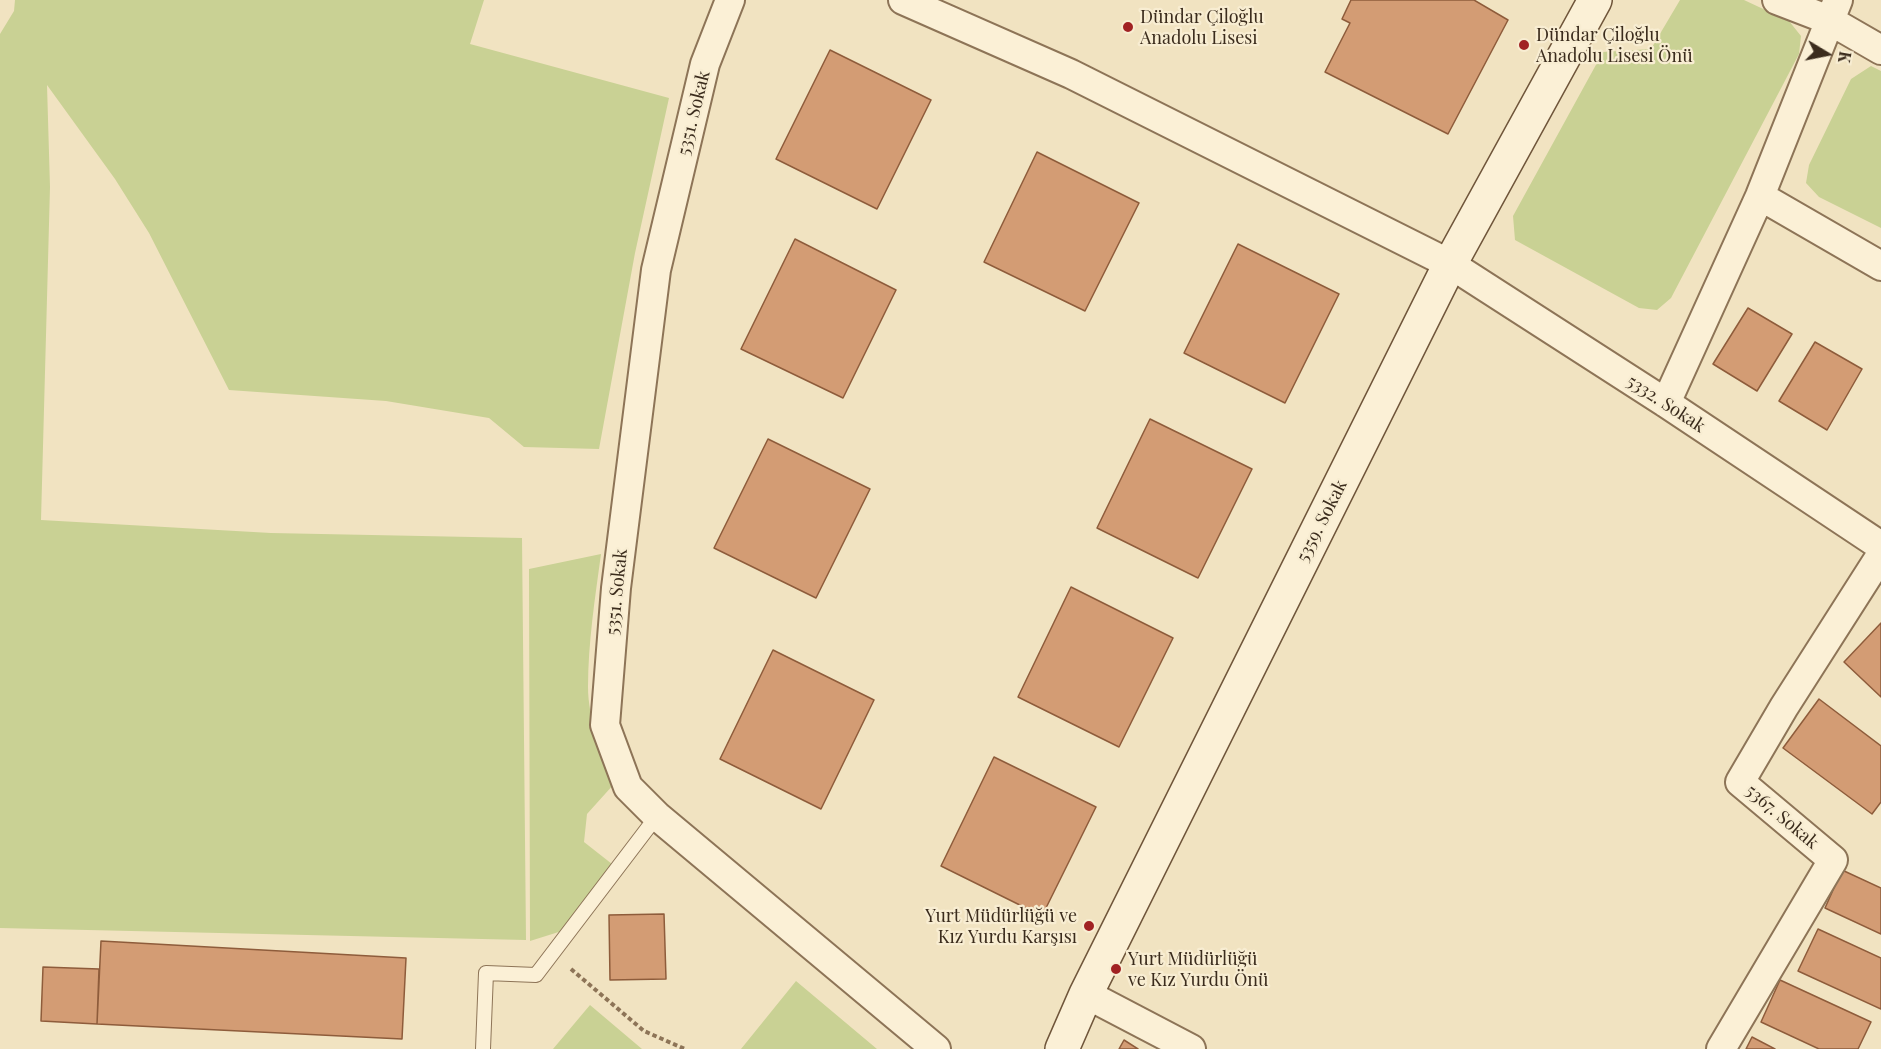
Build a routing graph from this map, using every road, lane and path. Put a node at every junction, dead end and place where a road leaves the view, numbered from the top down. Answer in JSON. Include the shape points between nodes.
{"nodes":[{"id":1,"x":730,"y":0,"type":"edge"},
{"id":2,"x":903,"y":0,"type":"edge"},
{"id":3,"x":1595,"y":0,"type":"edge"},
{"id":4,"x":1777,"y":0,"type":"edge"},
{"id":5,"x":1833,"y":10,"type":"edge"},
{"id":6,"x":1881,"y":50,"type":"edge"},
{"id":7,"x":1760,"y":196,"type":"junction"},
{"id":8,"x":1450,"y":264,"type":"junction"},
{"id":9,"x":1881,"y":266,"type":"edge"},
{"id":10,"x":1666,"y":403,"type":"junction"},
{"id":11,"x":1881,"y":546,"type":"edge"},
{"id":12,"x":1881,"y":555,"type":"edge"},
{"id":13,"x":657,"y":816,"type":"junction"},
{"id":14,"x":552,"y":952,"type":"junction"},
{"id":15,"x":1086,"y":994,"type":"junction"},
{"id":16,"x":483,"y":1049,"type":"edge"},
{"id":17,"x":685,"y":1049,"type":"edge"},
{"id":18,"x":936,"y":1049,"type":"edge"},
{"id":19,"x":1062,"y":1049,"type":"edge"},
{"id":20,"x":1191,"y":1049,"type":"edge"},
{"id":21,"x":1721,"y":1049,"type":"edge"}],
"edges":[{"from":1,"to":13,"type":"street","name":"5351. Sokak","via":[[705,64],[656,270],[616,588],[605,725],[628,787]]},
{"from":2,"to":8,"type":"street","name":"5332. Sokak","via":[[1071,74]]},
{"from":3,"to":8,"type":"street","name":"5359. Sokak"},
{"from":4,"to":5,"type":"street"},
{"from":5,"to":6,"type":"street"},
{"from":5,"to":7,"type":"street"},
{"from":7,"to":9,"type":"street"},
{"from":7,"to":10,"type":"street"},
{"from":8,"to":10,"type":"street","name":"5332. Sokak"},
{"from":8,"to":15,"type":"street","name":"5359. Sokak"},
{"from":10,"to":11,"type":"street","name":"5332. Sokak"},
{"from":12,"to":21,"type":"street","name":"5367. Sokak","via":[[1740,782],[1833,860]]},
{"from":13,"to":14,"type":"lane"},
{"from":13,"to":18,"type":"street","name":"5351. Sokak"},
{"from":14,"to":16,"type":"lane","via":[[536,975],[486,973]]},
{"from":14,"to":17,"type":"path","via":[[644,1031]]},
{"from":15,"to":19,"type":"street","name":"5359. Sokak"},
{"from":15,"to":20,"type":"street"}]}
